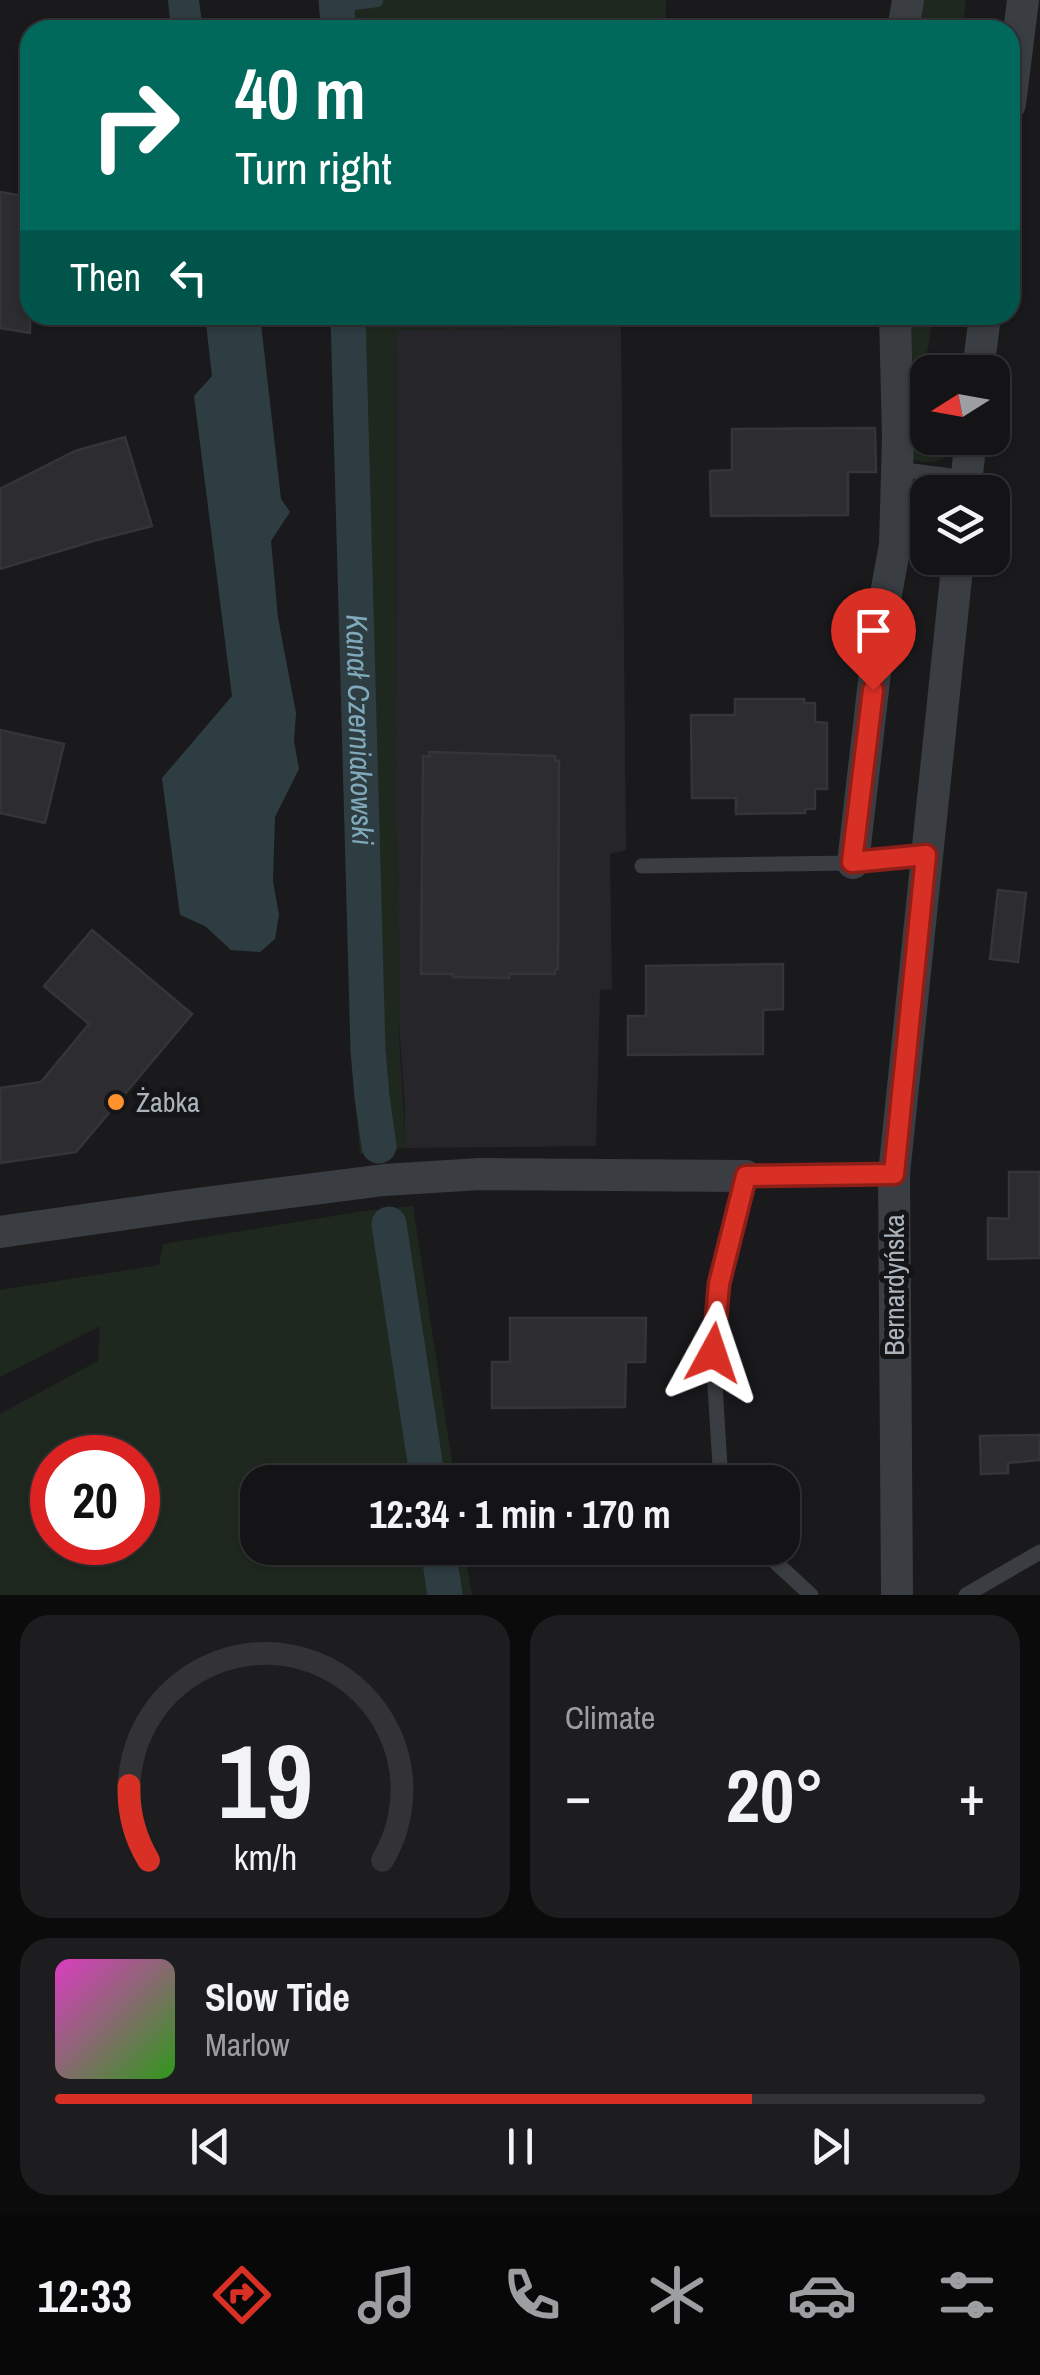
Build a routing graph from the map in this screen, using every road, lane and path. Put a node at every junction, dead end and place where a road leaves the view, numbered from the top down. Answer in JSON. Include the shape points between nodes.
{"nodes":[{"id":1,"x":895,"y":325,"type":"edge"},
{"id":2,"x":984,"y":325,"type":"edge"},
{"id":3,"x":980,"y":355,"type":"edge"},
{"id":4,"x":897,"y":469,"type":"junction"},
{"id":5,"x":923,"y":475,"type":"edge"},
{"id":6,"x":956,"y":575,"type":"edge"},
{"id":7,"x":926,"y":855,"type":"junction"},
{"id":8,"x":852,"y":862,"type":"junction"},
{"id":9,"x":642,"y":866,"type":"dead end"},
{"id":10,"x":894,"y":1174,"type":"junction"},
{"id":11,"x":746,"y":1176,"type":"junction"},
{"id":12,"x":0,"y":1232,"type":"edge"},
{"id":13,"x":720,"y":1465,"type":"edge"},
{"id":14,"x":1040,"y":1552,"type":"edge"},
{"id":15,"x":778,"y":1565,"type":"edge"},
{"id":16,"x":811,"y":1595,"type":"edge"},
{"id":17,"x":897,"y":1595,"type":"edge"},
{"id":18,"x":966,"y":1595,"type":"edge"}],
"edges":[{"from":1,"to":4,"type":"street"},
{"from":2,"to":3,"type":"street"},
{"from":4,"to":5,"type":"lane"},
{"from":4,"to":8,"type":"street","via":[[895,545]]},
{"from":6,"to":7,"type":"street","name":"Bernardyńska"},
{"from":7,"to":8,"type":"lane"},
{"from":7,"to":10,"type":"street","name":"Bernardyńska"},
{"from":8,"to":9,"type":"lane"},
{"from":10,"to":11,"type":"lane"},
{"from":10,"to":17,"type":"street","name":"Bernardyńska"},
{"from":11,"to":12,"type":"street","via":[[384,1180]]},
{"from":11,"to":13,"type":"lane","via":[[719,1284],[713,1353]]},
{"from":14,"to":18,"type":"lane"},
{"from":15,"to":16,"type":"lane"}]}
